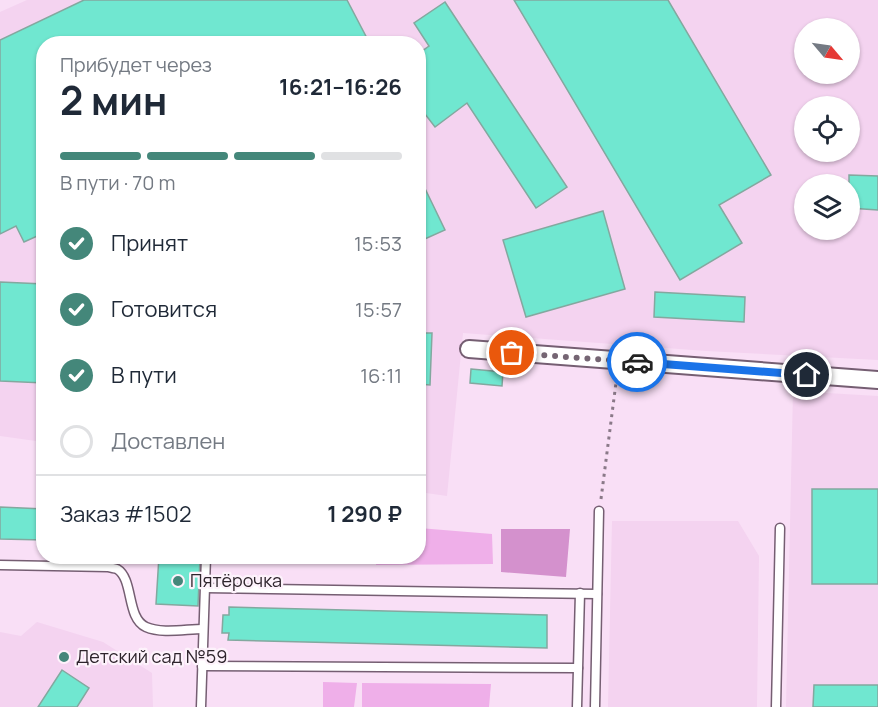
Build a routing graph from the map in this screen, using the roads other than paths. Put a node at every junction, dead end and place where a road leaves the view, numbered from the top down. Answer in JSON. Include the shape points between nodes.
{"nodes":[{"id":1,"x":469,"y":350,"type":"dead end"},
{"id":2,"x":878,"y":380,"type":"edge"},
{"id":3,"x":599,"y":511,"type":"road end"},
{"id":4,"x":780,"y":528,"type":"dead end"},
{"id":5,"x":206,"y":564,"type":"edge"},
{"id":6,"x":0,"y":565,"type":"edge"},
{"id":7,"x":205,"y":588,"type":"junction"},
{"id":8,"x":580,"y":593,"type":"junction"},
{"id":9,"x":597,"y":594,"type":"junction"},
{"id":10,"x":203,"y":629,"type":"junction"},
{"id":11,"x":202,"y":666,"type":"junction"},
{"id":12,"x":578,"y":668,"type":"junction"},
{"id":13,"x":201,"y":707,"type":"edge"},
{"id":14,"x":577,"y":707,"type":"edge"},
{"id":15,"x":595,"y":707,"type":"edge"},
{"id":16,"x":776,"y":707,"type":"edge"}],
"edges":[{"from":1,"to":2,"type":"street"},
{"from":3,"to":9,"type":"lane"},
{"from":4,"to":16,"type":"lane"},
{"from":5,"to":7,"type":"lane"},
{"from":6,"to":10,"type":"lane","via":[[118,570],[124,577],[135,614],[144,626]]},
{"from":7,"to":8,"type":"lane"},
{"from":7,"to":10,"type":"lane"},
{"from":8,"to":9,"type":"lane"},
{"from":8,"to":12,"type":"lane"},
{"from":9,"to":15,"type":"lane"},
{"from":10,"to":11,"type":"lane"},
{"from":11,"to":12,"type":"lane"},
{"from":11,"to":13,"type":"lane"},
{"from":12,"to":14,"type":"lane"}]}
